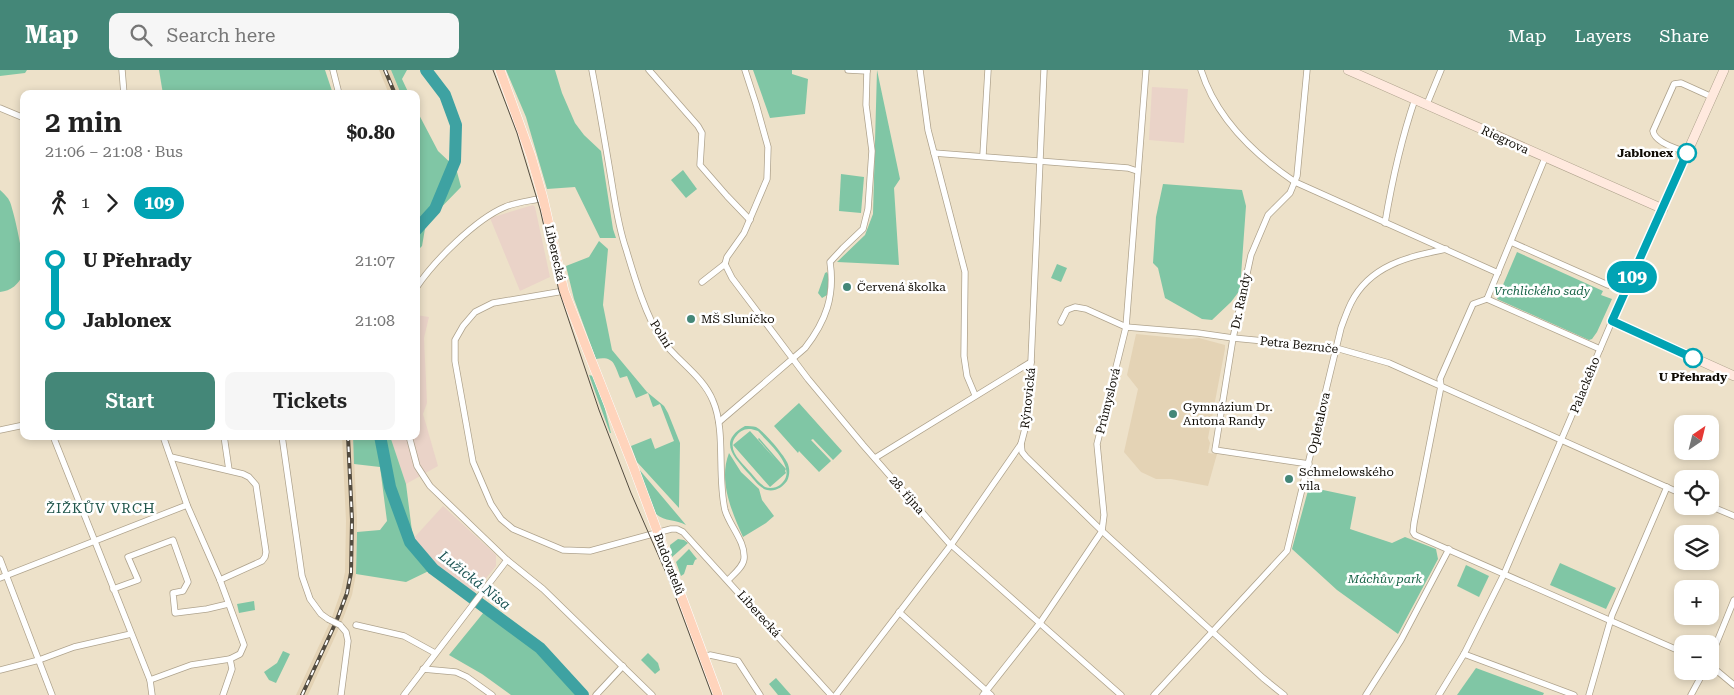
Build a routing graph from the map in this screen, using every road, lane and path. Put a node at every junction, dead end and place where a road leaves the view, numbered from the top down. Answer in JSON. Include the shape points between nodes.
{"nodes":[{"id":1,"x":122,"y":70,"type":"edge"},
{"id":2,"x":333,"y":70,"type":"edge"},
{"id":3,"x":500,"y":70,"type":"edge"},
{"id":4,"x":592,"y":70,"type":"edge"},
{"id":5,"x":649,"y":70,"type":"edge"},
{"id":6,"x":745,"y":70,"type":"edge"},
{"id":7,"x":848,"y":70,"type":"edge"},
{"id":8,"x":867,"y":70,"type":"edge"},
{"id":9,"x":920,"y":70,"type":"edge"},
{"id":10,"x":988,"y":70,"type":"edge"},
{"id":11,"x":1044,"y":70,"type":"edge"},
{"id":12,"x":1146,"y":70,"type":"edge"},
{"id":13,"x":1201,"y":70,"type":"edge"},
{"id":14,"x":1307,"y":70,"type":"edge"},
{"id":15,"x":1348,"y":70,"type":"edge"},
{"id":16,"x":1442,"y":70,"type":"edge"},
{"id":17,"x":1724,"y":70,"type":"edge"},
{"id":18,"x":124,"y":90,"type":"edge"},
{"id":19,"x":338,"y":90,"type":"edge"},
{"id":20,"x":1712,"y":97,"type":"junction"},
{"id":21,"x":1414,"y":100,"type":"junction"},
{"id":22,"x":1427,"y":104,"type":"junction"},
{"id":23,"x":0,"y":108,"type":"edge"},
{"id":24,"x":20,"y":116,"type":"edge"},
{"id":25,"x":934,"y":153,"type":"junction"},
{"id":26,"x":1687,"y":153,"type":"junction"},
{"id":27,"x":983,"y":155,"type":"junction"},
{"id":28,"x":1545,"y":158,"type":"junction"},
{"id":29,"x":1040,"y":161,"type":"junction"},
{"id":30,"x":1137,"y":171,"type":"junction"},
{"id":31,"x":1295,"y":182,"type":"junction"},
{"id":32,"x":543,"y":198,"type":"junction"},
{"id":33,"x":1662,"y":209,"type":"junction"},
{"id":34,"x":750,"y":220,"type":"junction"},
{"id":35,"x":1385,"y":223,"type":"junction"},
{"id":36,"x":1511,"y":242,"type":"junction"},
{"id":37,"x":1446,"y":249,"type":"junction"},
{"id":38,"x":725,"y":264,"type":"junction"},
{"id":39,"x":1498,"y":273,"type":"junction"},
{"id":40,"x":702,"y":282,"type":"dead end"},
{"id":41,"x":420,"y":283,"type":"edge"},
{"id":42,"x":1608,"y":285,"type":"dead end"},
{"id":43,"x":564,"y":291,"type":"junction"},
{"id":44,"x":1487,"y":299,"type":"junction"},
{"id":45,"x":1612,"y":321,"type":"junction"},
{"id":46,"x":1061,"y":322,"type":"dead end"},
{"id":47,"x":822,"y":323,"type":"junction"},
{"id":48,"x":1126,"y":328,"type":"junction"},
{"id":49,"x":1233,"y":338,"type":"junction"},
{"id":50,"x":804,"y":348,"type":"junction"},
{"id":51,"x":1336,"y":348,"type":"junction"},
{"id":52,"x":1600,"y":349,"type":"junction"},
{"id":53,"x":792,"y":358,"type":"junction"},
{"id":54,"x":1031,"y":362,"type":"junction"},
{"id":55,"x":1734,"y":376,"type":"edge"},
{"id":56,"x":1441,"y":386,"type":"junction"},
{"id":57,"x":975,"y":395,"type":"junction"},
{"id":58,"x":719,"y":422,"type":"junction"},
{"id":59,"x":20,"y":426,"type":"edge"},
{"id":60,"x":0,"y":430,"type":"edge"},
{"id":61,"x":619,"y":434,"type":"joint"},
{"id":62,"x":55,"y":440,"type":"edge"},
{"id":63,"x":164,"y":440,"type":"edge"},
{"id":64,"x":225,"y":440,"type":"edge"},
{"id":65,"x":283,"y":440,"type":"edge"},
{"id":66,"x":410,"y":440,"type":"edge"},
{"id":67,"x":1562,"y":440,"type":"junction"},
{"id":68,"x":1021,"y":444,"type":"junction"},
{"id":69,"x":170,"y":457,"type":"junction"},
{"id":70,"x":875,"y":458,"type":"junction"},
{"id":71,"x":1309,"y":464,"type":"junction"},
{"id":72,"x":229,"y":470,"type":"junction"},
{"id":73,"x":1667,"y":487,"type":"junction"},
{"id":74,"x":1674,"y":490,"type":"edge"},
{"id":75,"x":188,"y":505,"type":"junction"},
{"id":76,"x":1719,"y":510,"type":"edge"},
{"id":77,"x":1734,"y":516,"type":"edge"},
{"id":78,"x":1102,"y":531,"type":"junction"},
{"id":79,"x":658,"y":534,"type":"junction"},
{"id":80,"x":94,"y":540,"type":"junction"},
{"id":81,"x":951,"y":545,"type":"junction"},
{"id":82,"x":1449,"y":549,"type":"junction"},
{"id":83,"x":0,"y":559,"type":"edge"},
{"id":84,"x":507,"y":560,"type":"junction"},
{"id":85,"x":1504,"y":574,"type":"junction"},
{"id":86,"x":7,"y":575,"type":"junction"},
{"id":87,"x":0,"y":578,"type":"edge"},
{"id":88,"x":220,"y":580,"type":"junction"},
{"id":89,"x":728,"y":580,"type":"junction"},
{"id":90,"x":113,"y":589,"type":"junction"},
{"id":91,"x":1734,"y":600,"type":"edge"},
{"id":92,"x":228,"y":604,"type":"junction"},
{"id":93,"x":899,"y":612,"type":"junction"},
{"id":94,"x":1610,"y":620,"type":"junction"},
{"id":95,"x":1040,"y":623,"type":"junction"},
{"id":96,"x":356,"y":625,"type":"dead end"},
{"id":97,"x":1212,"y":632,"type":"junction"},
{"id":98,"x":131,"y":634,"type":"junction"},
{"id":99,"x":1719,"y":637,"type":"edge"},
{"id":100,"x":1674,"y":648,"type":"edge"},
{"id":101,"x":435,"y":653,"type":"junction"},
{"id":102,"x":1464,"y":654,"type":"junction"},
{"id":103,"x":704,"y":656,"type":"junction"},
{"id":104,"x":230,"y":659,"type":"junction"},
{"id":105,"x":39,"y":660,"type":"junction"},
{"id":106,"x":623,"y":666,"type":"junction"},
{"id":107,"x":424,"y":669,"type":"junction"},
{"id":108,"x":0,"y":670,"type":"edge"},
{"id":109,"x":1719,"y":672,"type":"edge"},
{"id":110,"x":150,"y":680,"type":"junction"},
{"id":111,"x":1699,"y":680,"type":"edge"},
{"id":112,"x":1734,"y":685,"type":"edge"},
{"id":113,"x":1277,"y":693,"type":"edge"},
{"id":114,"x":987,"y":694,"type":"edge"},
{"id":115,"x":52,"y":695,"type":"edge"},
{"id":116,"x":152,"y":695,"type":"edge"},
{"id":117,"x":224,"y":695,"type":"edge"},
{"id":118,"x":341,"y":695,"type":"edge"},
{"id":119,"x":404,"y":695,"type":"edge"},
{"id":120,"x":492,"y":695,"type":"edge"},
{"id":121,"x":596,"y":695,"type":"edge"},
{"id":122,"x":652,"y":695,"type":"edge"},
{"id":123,"x":718,"y":695,"type":"edge"},
{"id":124,"x":760,"y":695,"type":"edge"},
{"id":125,"x":831,"y":695,"type":"edge"},
{"id":126,"x":836,"y":695,"type":"edge"},
{"id":127,"x":1121,"y":695,"type":"edge"},
{"id":128,"x":1154,"y":695,"type":"edge"},
{"id":129,"x":1284,"y":695,"type":"edge"},
{"id":130,"x":1366,"y":695,"type":"edge"},
{"id":131,"x":1439,"y":695,"type":"edge"},
{"id":132,"x":1574,"y":695,"type":"edge"},
{"id":133,"x":1589,"y":695,"type":"edge"},
{"id":134,"x":1691,"y":695,"type":"edge"}],
"edges":[{"from":1,"to":18,"type":"street"},
{"from":2,"to":19,"type":"street"},
{"from":3,"to":32,"type":"main road","name":"Liberecká"},
{"from":4,"to":58,"type":"street","name":"Polní","via":[[626,248],[641,293],[662,340],[704,386]]},
{"from":5,"to":34,"type":"street","via":[[702,133],[700,166]]},
{"from":6,"to":34,"type":"street","via":[[768,147],[767,179]]},
{"from":7,"to":8,"type":"street"},
{"from":8,"to":47,"type":"street","via":[[866,105],[872,151],[868,209],[863,230],[830,262],[830,294]]},
{"from":9,"to":25,"type":"street"},
{"from":10,"to":27,"type":"street"},
{"from":11,"to":29,"type":"street","name":"Rýnovická"},
{"from":12,"to":30,"type":"street","name":"Průmyslová"},
{"from":13,"to":31,"type":"street","via":[[1220,109],[1242,138]]},
{"from":14,"to":31,"type":"street","name":"Dr. Randy"},
{"from":15,"to":21,"type":"street","name":"Riegrova"},
{"from":16,"to":22,"type":"street"},
{"from":17,"to":20,"type":"street","name":"Palackého"},
{"from":20,"to":26,"type":"street","name":"Palackého"},
{"from":20,"to":26,"type":"street","via":[[1681,83],[1674,84],[1652,131],[1659,140]]},
{"from":21,"to":22,"type":"street","name":"Riegrova"},
{"from":21,"to":35,"type":"street","via":[[1391,182]]},
{"from":22,"to":28,"type":"street","name":"Riegrova"},
{"from":23,"to":24,"type":"street"},
{"from":25,"to":27,"type":"street"},
{"from":25,"to":57,"type":"street","via":[[965,272],[964,356],[967,376]]},
{"from":26,"to":33,"type":"street","name":"Palackého"},
{"from":27,"to":29,"type":"street"},
{"from":28,"to":33,"type":"street","name":"Riegrova"},
{"from":28,"to":36,"type":"street"},
{"from":29,"to":30,"type":"street"},
{"from":29,"to":54,"type":"street","name":"Rýnovická"},
{"from":30,"to":48,"type":"street","name":"Průmyslová"},
{"from":31,"to":35,"type":"street"},
{"from":31,"to":49,"type":"street","name":"Dr. Randy","via":[[1290,193],[1268,215],[1258,237]]},
{"from":32,"to":41,"type":"street","via":[[507,206],[480,220]]},
{"from":32,"to":43,"type":"main road","name":"Liberecká"},
{"from":33,"to":45,"type":"street","name":"Palackého"},
{"from":34,"to":38,"type":"street"},
{"from":35,"to":37,"type":"street"},
{"from":36,"to":39,"type":"street"},
{"from":36,"to":42,"type":"street"},
{"from":37,"to":39,"type":"street"},
{"from":37,"to":51,"type":"street","name":"Opletalova","via":[[1392,263],[1371,276],[1351,303]]},
{"from":38,"to":40,"type":"street"},
{"from":38,"to":53,"type":"street","name":"28. října"},
{"from":39,"to":44,"type":"street"},
{"from":43,"to":61,"type":"main road","name":"Liberecká"},
{"from":43,"to":79,"type":"street","name":"Liberecká","via":[[493,303],[475,312],[455,340],[455,361],[473,462],[501,519],[513,529],[563,550],[590,551]]},
{"from":44,"to":52,"type":"street"},
{"from":44,"to":56,"type":"street","via":[[1473,304],[1440,379]]},
{"from":45,"to":52,"type":"street","name":"Palackého"},
{"from":45,"to":55,"type":"street"},
{"from":46,"to":48,"type":"street","name":"Petra Bezruče","via":[[1067,310],[1086,308]]},
{"from":47,"to":50,"type":"street"},
{"from":47,"to":50,"type":"street","via":[[810,334]]},
{"from":48,"to":49,"type":"street","name":"Petra Bezruče"},
{"from":48,"to":78,"type":"street","name":"Průmyslová","via":[[1097,444],[1104,515]]},
{"from":49,"to":51,"type":"street","name":"Petra Bezruče"},
{"from":49,"to":71,"type":"street","name":"Dr. Randy","via":[[1215,450]]},
{"from":50,"to":53,"type":"street"},
{"from":51,"to":56,"type":"street","name":"Petra Bezruče","via":[[1389,363]]},
{"from":51,"to":71,"type":"street","name":"Opletalova"},
{"from":52,"to":67,"type":"street","name":"Palackého"},
{"from":53,"to":58,"type":"street"},
{"from":53,"to":70,"type":"street","name":"28. října"},
{"from":54,"to":57,"type":"street"},
{"from":54,"to":68,"type":"street","name":"Rýnovická","via":[[1027,421]]},
{"from":56,"to":67,"type":"street","name":"Petra Bezruče"},
{"from":56,"to":82,"type":"street","via":[[1413,529],[1415,535]]},
{"from":57,"to":70,"type":"street"},
{"from":58,"to":89,"type":"street","name":"Polní","via":[[726,511],[744,559]]},
{"from":59,"to":60,"type":"street"},
{"from":61,"to":79,"type":"main road","name":"Budovatelů"},
{"from":62,"to":80,"type":"street"},
{"from":63,"to":69,"type":"street"},
{"from":64,"to":72,"type":"street"},
{"from":65,"to":118,"type":"street","bridge":true,"via":[[302,576],[310,599],[321,614],[346,632],[348,641]]},
{"from":66,"to":84,"type":"street","via":[[417,466],[430,486]]},
{"from":67,"to":73,"type":"street","name":"Petra Bezruče"},
{"from":67,"to":85,"type":"street","name":"Palackého"},
{"from":68,"to":78,"type":"street","via":[[1026,457]]},
{"from":68,"to":81,"type":"street","name":"Rýnovická"},
{"from":69,"to":72,"type":"street"},
{"from":69,"to":75,"type":"street"},
{"from":70,"to":81,"type":"street","name":"28. října"},
{"from":71,"to":97,"type":"street","name":"Opletalova","via":[[1287,551]]},
{"from":72,"to":88,"type":"street","via":[[249,477],[256,485],[266,552],[262,561]]},
{"from":73,"to":74,"type":"street","name":"Petra Bezruče"},
{"from":73,"to":94,"type":"street"},
{"from":75,"to":80,"type":"street"},
{"from":75,"to":88,"type":"street"},
{"from":76,"to":77,"type":"street"},
{"from":78,"to":95,"type":"street"},
{"from":78,"to":97,"type":"street"},
{"from":79,"to":89,"type":"street","name":"Liberecká","via":[[671,529],[683,532]]},
{"from":79,"to":103,"type":"main road","name":"Budovatelů"},
{"from":80,"to":86,"type":"street"},
{"from":80,"to":90,"type":"street"},
{"from":81,"to":93,"type":"street","name":"Rýnovická"},
{"from":81,"to":95,"type":"street","name":"28. října"},
{"from":82,"to":85,"type":"street"},
{"from":82,"to":130,"type":"street","via":[[1401,640]]},
{"from":83,"to":86,"type":"street"},
{"from":84,"to":101,"type":"street"},
{"from":84,"to":106,"type":"street","via":[[543,589]]},
{"from":85,"to":94,"type":"street"},
{"from":85,"to":102,"type":"street","name":"Palackého"},
{"from":86,"to":87,"type":"street"},
{"from":86,"to":105,"type":"street"},
{"from":88,"to":92,"type":"street"},
{"from":89,"to":125,"type":"street","name":"Liberecká"},
{"from":90,"to":92,"type":"street","via":[[138,580],[128,557],[173,540],[188,582],[183,591],[173,594],[175,613]]},
{"from":90,"to":98,"type":"street"},
{"from":91,"to":99,"type":"street"},
{"from":92,"to":104,"type":"street","via":[[244,645],[240,654]]},
{"from":93,"to":114,"type":"street"},
{"from":93,"to":126,"type":"street","name":"Rýnovická"},
{"from":94,"to":100,"type":"street"},
{"from":94,"to":133,"type":"street"},
{"from":95,"to":114,"type":"street"},
{"from":95,"to":127,"type":"street","name":"28. října"},
{"from":96,"to":101,"type":"street","via":[[404,636]]},
{"from":97,"to":113,"type":"street"},
{"from":97,"to":128,"type":"street","name":"Opletalova"},
{"from":98,"to":105,"type":"street","via":[[74,647]]},
{"from":98,"to":110,"type":"street"},
{"from":101,"to":107,"type":"street"},
{"from":102,"to":131,"type":"street","name":"Palackého"},
{"from":102,"to":132,"type":"street"},
{"from":103,"to":123,"type":"main road","name":"Budovatelů"},
{"from":103,"to":124,"type":"street","via":[[738,662]]},
{"from":104,"to":110,"type":"street","via":[[192,665]]},
{"from":104,"to":117,"type":"street","via":[[232,669]]},
{"from":105,"to":108,"type":"street"},
{"from":105,"to":115,"type":"street"},
{"from":106,"to":121,"type":"street"},
{"from":106,"to":122,"type":"street"},
{"from":107,"to":119,"type":"street"},
{"from":107,"to":120,"type":"street","via":[[456,672]]},
{"from":109,"to":112,"type":"street"},
{"from":110,"to":116,"type":"street"},
{"from":111,"to":134,"type":"street"},
{"from":113,"to":129,"type":"street"}]}
